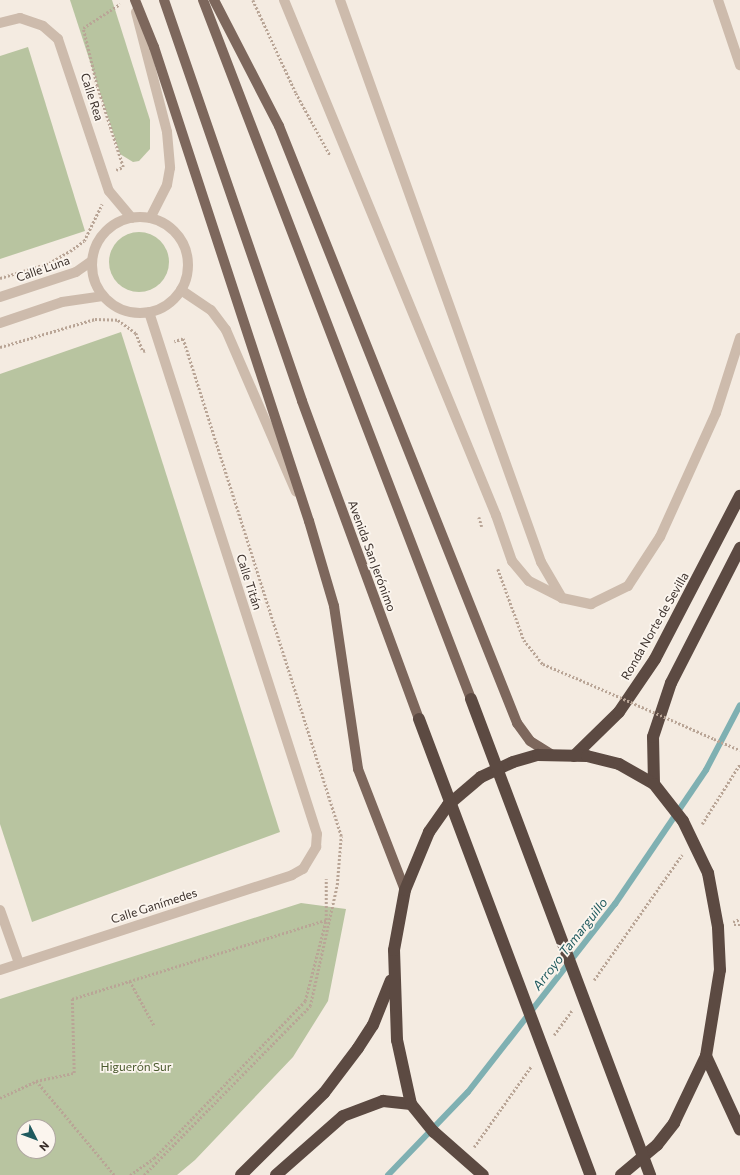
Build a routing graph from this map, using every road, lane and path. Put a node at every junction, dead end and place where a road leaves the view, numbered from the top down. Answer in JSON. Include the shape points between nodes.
{"nodes":[{"id":1,"x":134,"y":0,"type":"edge"},
{"id":2,"x":164,"y":0,"type":"edge"},
{"id":3,"x":203,"y":0,"type":"edge"},
{"id":4,"x":214,"y":0,"type":"edge"},
{"id":5,"x":253,"y":0,"type":"edge"},
{"id":6,"x":284,"y":0,"type":"edge"},
{"id":7,"x":340,"y":0,"type":"edge"},
{"id":8,"x":718,"y":0,"type":"edge"},
{"id":9,"x":0,"y":23,"type":"edge"},
{"id":10,"x":740,"y":65,"type":"edge"},
{"id":11,"x":333,"y":162,"type":"dead end"},
{"id":12,"x":132,"y":218,"type":"junction"},
{"id":13,"x":150,"y":218,"type":"junction"},
{"id":14,"x":92,"y":261,"type":"junction"},
{"id":15,"x":49,"y":263,"type":"dead end"},
{"id":16,"x":0,"y":278,"type":"edge"},
{"id":17,"x":181,"y":290,"type":"junction"},
{"id":18,"x":103,"y":296,"type":"junction"},
{"id":19,"x":0,"y":297,"type":"edge"},
{"id":20,"x":149,"y":312,"type":"junction"},
{"id":21,"x":0,"y":323,"type":"edge"},
{"id":22,"x":740,"y":338,"type":"edge"},
{"id":23,"x":166,"y":344,"type":"dead end"},
{"id":24,"x":0,"y":348,"type":"edge"},
{"id":25,"x":143,"y":351,"type":"dead end"},
{"id":26,"x":740,"y":496,"type":"edge"},
{"id":27,"x":478,"y":515,"type":"dead end"},
{"id":28,"x":309,"y":521,"type":"junction"},
{"id":29,"x":483,"y":530,"type":"dead end"},
{"id":30,"x":740,"y":548,"type":"edge"},
{"id":31,"x":497,"y":566,"type":"dead end"},
{"id":32,"x":562,"y":598,"type":"junction"},
{"id":33,"x":472,"y":699,"type":"joint"},
{"id":34,"x":419,"y":719,"type":"joint"},
{"id":35,"x":740,"y":750,"type":"edge"},
{"id":36,"x":552,"y":756,"type":"junction"},
{"id":37,"x":574,"y":756,"type":"junction"},
{"id":38,"x":740,"y":764,"type":"edge"},
{"id":39,"x":654,"y":784,"type":"junction"},
{"id":40,"x":699,"y":828,"type":"dead end"},
{"id":41,"x":687,"y":848,"type":"dead end"},
{"id":42,"x":311,"y":859,"type":"joint"},
{"id":43,"x":326,"y":879,"type":"dead end"},
{"id":44,"x":405,"y":890,"type":"junction"},
{"id":45,"x":0,"y":910,"type":"edge"},
{"id":46,"x":326,"y":920,"type":"junction"},
{"id":47,"x":19,"y":963,"type":"junction"},
{"id":48,"x":0,"y":970,"type":"edge"},
{"id":49,"x":392,"y":976,"type":"junction"},
{"id":50,"x":130,"y":981,"type":"junction"},
{"id":51,"x":591,"y":983,"type":"dead end"},
{"id":52,"x":577,"y":1003,"type":"dead end"},
{"id":53,"x":155,"y":1027,"type":"dead end"},
{"id":54,"x":550,"y":1041,"type":"dead end"},
{"id":55,"x":706,"y":1056,"type":"junction"},
{"id":56,"x":536,"y":1061,"type":"dead end"},
{"id":57,"x":36,"y":1081,"type":"junction"},
{"id":58,"x":0,"y":1098,"type":"edge"},
{"id":59,"x":411,"y":1104,"type":"junction"},
{"id":60,"x":740,"y":1130,"type":"edge"},
{"id":61,"x":472,"y":1150,"type":"dead end"},
{"id":62,"x":114,"y":1175,"type":"edge"},
{"id":63,"x":130,"y":1175,"type":"edge"},
{"id":64,"x":144,"y":1175,"type":"edge"},
{"id":65,"x":241,"y":1175,"type":"edge"},
{"id":66,"x":276,"y":1175,"type":"edge"},
{"id":67,"x":483,"y":1175,"type":"edge"},
{"id":68,"x":590,"y":1175,"type":"edge"},
{"id":69,"x":621,"y":1175,"type":"edge"},
{"id":70,"x":650,"y":1175,"type":"edge"}],
"edges":[{"from":1,"to":13,"type":"street","via":[[159,95],[169,146],[167,184]]},
{"from":1,"to":28,"type":"main road","via":[[174,108]]},
{"from":2,"to":34,"type":"main road","name":"Avenida San Jerónimo","via":[[302,401]]},
{"from":3,"to":33,"type":"main road"},
{"from":4,"to":36,"type":"main road","via":[[279,126],[517,723],[530,741]]},
{"from":5,"to":11,"type":"path","via":[[296,93]]},
{"from":6,"to":32,"type":"street","via":[[496,514],[512,561],[529,581]]},
{"from":7,"to":32,"type":"street","via":[[541,562]]},
{"from":8,"to":10,"type":"street"},
{"from":9,"to":12,"type":"street","name":"Calle Rea","via":[[20,18],[43,26],[58,39],[109,191]]},
{"from":12,"to":13,"type":"street"},
{"from":12,"to":14,"type":"street","via":[[115,224],[102,236]]},
{"from":13,"to":17,"type":"street","via":[[167,225],[184,246],[187,273]]},
{"from":14,"to":18,"type":"street","via":[[94,280]]},
{"from":14,"to":19,"type":"street","name":"Calle Luna","via":[[76,272]]},
{"from":15,"to":16,"type":"path"},
{"from":17,"to":20,"type":"street","via":[[167,305]]},
{"from":17,"to":28,"type":"street","via":[[211,310],[226,330]]},
{"from":18,"to":20,"type":"street","via":[[124,310]]},
{"from":18,"to":21,"type":"street","via":[[62,302]]},
{"from":20,"to":42,"type":"street","name":"Calle Titán","via":[[317,834]]},
{"from":22,"to":32,"type":"street","via":[[716,412],[660,537],[628,586],[591,604]]},
{"from":23,"to":64,"type":"path","via":[[183,339],[342,836],[337,885],[310,1006]]},
{"from":24,"to":25,"type":"path","via":[[69,324],[95,319],[118,320],[136,333]]},
{"from":26,"to":37,"type":"highway","name":"Ronda Norte de Sevilla","via":[[655,659],[618,712]]},
{"from":27,"to":29,"type":"path"},
{"from":28,"to":44,"type":"main road","via":[[334,606],[358,769]]},
{"from":30,"to":39,"type":"highway","via":[[672,683],[653,737]]},
{"from":31,"to":35,"type":"path","bridge":true,"via":[[524,640],[542,664]]},
{"from":33,"to":70,"type":"highway","bridge":true},
{"from":34,"to":68,"type":"highway","bridge":true},
{"from":36,"to":37,"type":"highway"},
{"from":36,"to":44,"type":"highway","via":[[513,762],[481,778],[448,805],[429,832]]},
{"from":37,"to":39,"type":"highway","via":[[620,764]]},
{"from":38,"to":40,"type":"path"},
{"from":39,"to":55,"type":"highway","bridge":true,"via":[[683,821],[708,873],[718,927],[720,970]]},
{"from":41,"to":51,"type":"path"},
{"from":42,"to":47,"type":"street","name":"Calle Ganímedes","via":[[292,875]]},
{"from":43,"to":46,"type":"path"},
{"from":44,"to":49,"type":"highway"},
{"from":45,"to":47,"type":"street"},
{"from":46,"to":50,"type":"path"},
{"from":46,"to":63,"type":"path","via":[[305,1001],[154,1158]]},
{"from":47,"to":48,"type":"street","name":"Calle Ganímedes"},
{"from":49,"to":59,"type":"highway","via":[[397,1040]]},
{"from":49,"to":65,"type":"highway","via":[[373,1025],[324,1093]]},
{"from":50,"to":53,"type":"path"},
{"from":50,"to":57,"type":"path","via":[[72,999],[74,1073]]},
{"from":52,"to":54,"type":"path"},
{"from":55,"to":60,"type":"highway"},
{"from":55,"to":69,"type":"highway","via":[[674,1123],[658,1145]]},
{"from":56,"to":61,"type":"path"},
{"from":57,"to":58,"type":"path"},
{"from":57,"to":62,"type":"path"},
{"from":59,"to":66,"type":"highway","via":[[383,1101],[355,1110],[317,1137]]},
{"from":59,"to":67,"type":"highway","bridge":true,"via":[[434,1132]]}]}
